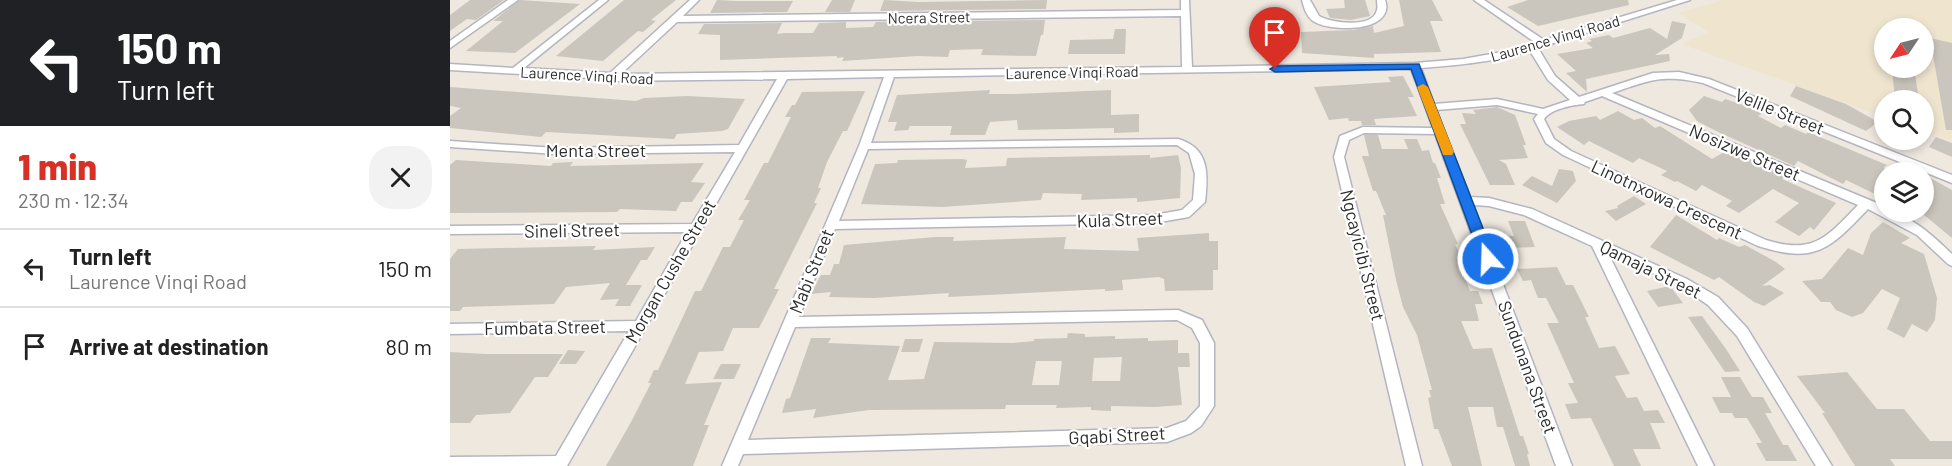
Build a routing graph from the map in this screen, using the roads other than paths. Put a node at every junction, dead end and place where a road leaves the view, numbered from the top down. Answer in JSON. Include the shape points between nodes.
{"nodes":[{"id":1,"x":514,"y":0,"type":"edge"},
{"id":2,"x":604,"y":0,"type":"edge"},
{"id":3,"x":695,"y":0,"type":"edge"},
{"id":4,"x":1185,"y":0,"type":"edge"},
{"id":5,"x":1306,"y":0,"type":"edge"},
{"id":6,"x":1381,"y":0,"type":"edge"},
{"id":7,"x":1497,"y":0,"type":"edge"},
{"id":8,"x":1686,"y":0,"type":"edge"},
{"id":9,"x":1481,"y":2,"type":"edge"},
{"id":10,"x":1185,"y":13,"type":"junction"},
{"id":11,"x":674,"y":20,"type":"junction"},
{"id":12,"x":450,"y":45,"type":"edge"},
{"id":13,"x":1537,"y":45,"type":"junction"},
{"id":14,"x":1415,"y":66,"type":"junction"},
{"id":15,"x":450,"y":67,"type":"edge"},
{"id":16,"x":1187,"y":70,"type":"junction"},
{"id":17,"x":514,"y":72,"type":"junction"},
{"id":18,"x":890,"y":75,"type":"junction"},
{"id":19,"x":783,"y":77,"type":"junction"},
{"id":20,"x":611,"y":78,"type":"junction"},
{"id":21,"x":1606,"y":94,"type":"junction"},
{"id":22,"x":1580,"y":102,"type":"junction"},
{"id":23,"x":1431,"y":107,"type":"junction"},
{"id":24,"x":1544,"y":112,"type":"junction"},
{"id":25,"x":1439,"y":131,"type":"junction"},
{"id":26,"x":450,"y":144,"type":"edge"},
{"id":27,"x":864,"y":146,"type":"junction"},
{"id":28,"x":741,"y":148,"type":"junction"},
{"id":29,"x":1952,"y":179,"type":"edge"},
{"id":30,"x":1467,"y":201,"type":"junction"},
{"id":31,"x":1867,"y":204,"type":"junction"},
{"id":32,"x":1874,"y":207,"type":"edge"},
{"id":33,"x":1903,"y":222,"type":"edge"},
{"id":34,"x":830,"y":225,"type":"junction"},
{"id":35,"x":695,"y":228,"type":"junction"},
{"id":36,"x":450,"y":230,"type":"edge"},
{"id":37,"x":1596,"y":242,"type":"junction"},
{"id":38,"x":1952,"y":261,"type":"edge"},
{"id":39,"x":791,"y":322,"type":"junction"},
{"id":40,"x":639,"y":326,"type":"junction"},
{"id":41,"x":450,"y":329,"type":"edge"},
{"id":42,"x":738,"y":447,"type":"junction"},
{"id":43,"x":450,"y":464,"type":"edge"},
{"id":44,"x":560,"y":464,"type":"edge"},
{"id":45,"x":730,"y":466,"type":"edge"},
{"id":46,"x":1414,"y":466,"type":"edge"},
{"id":47,"x":1564,"y":466,"type":"edge"},
{"id":48,"x":1706,"y":466,"type":"edge"},
{"id":49,"x":1824,"y":466,"type":"edge"}],
"edges":[{"from":1,"to":12,"type":"street"},
{"from":2,"to":17,"type":"street"},
{"from":3,"to":11,"type":"street"},
{"from":4,"to":10,"type":"street"},
{"from":5,"to":6,"type":"street","via":[[1318,20],[1358,24],[1380,17]]},
{"from":7,"to":9,"type":"street"},
{"from":8,"to":13,"type":"street","name":"Laurence Vinqi Road"},
{"from":9,"to":13,"type":"street"},
{"from":10,"to":11,"type":"street","name":"Ncera Street"},
{"from":10,"to":16,"type":"street"},
{"from":11,"to":20,"type":"street"},
{"from":13,"to":14,"type":"street","name":"Laurence Vinqi Road","via":[[1463,62]]},
{"from":13,"to":22,"type":"street","via":[[1550,76]]},
{"from":14,"to":16,"type":"street","name":"Laurence Vinqi Road"},
{"from":14,"to":23,"type":"street","name":"Sundunana Street"},
{"from":15,"to":17,"type":"street","name":"Laurence Vinqi Road"},
{"from":16,"to":18,"type":"street","name":"Laurence Vinqi Road"},
{"from":17,"to":20,"type":"street","name":"Laurence Vinqi Road"},
{"from":18,"to":19,"type":"street","name":"Laurence Vinqi Road"},
{"from":18,"to":27,"type":"street","name":"Mabi Street"},
{"from":19,"to":20,"type":"street","name":"Laurence Vinqi Road"},
{"from":19,"to":28,"type":"street","name":"Morgan Cushe Street"},
{"from":21,"to":22,"type":"street"},
{"from":21,"to":29,"type":"street","name":"Velile Street","via":[[1660,75],[1695,78]]},
{"from":21,"to":31,"type":"street","name":"Nosizwe Street"},
{"from":22,"to":24,"type":"street"},
{"from":23,"to":24,"type":"street","via":[[1497,102]]},
{"from":23,"to":25,"type":"street","name":"Sundunana Street"},
{"from":24,"to":31,"type":"street","name":"Linotnxowa Crescent","via":[[1539,119],[1545,134],[1567,153],[1781,250],[1814,249],[1838,233]]},
{"from":25,"to":30,"type":"street","name":"Sundunana Street"},
{"from":25,"to":46,"type":"street","name":"Ngcayicibi Street","via":[[1357,131],[1344,138],[1339,157]]},
{"from":26,"to":28,"type":"street","name":"Menta Street","via":[[565,151]]},
{"from":27,"to":34,"type":"street","name":"Mabi Street"},
{"from":27,"to":34,"type":"street","name":"Kula Street","via":[[1178,142],[1192,147],[1198,156],[1199,202],[1185,214],[1154,219]]},
{"from":28,"to":35,"type":"street","name":"Morgan Cushe Street"},
{"from":30,"to":37,"type":"street","name":"Qamaja Street","via":[[1528,212]]},
{"from":30,"to":47,"type":"street","name":"Sundunana Street"},
{"from":31,"to":32,"type":"street","name":"Nosizwe Street"},
{"from":33,"to":38,"type":"street","name":"Nosizwe Street","via":[[1921,232]]},
{"from":34,"to":39,"type":"street","name":"Mabi Street"},
{"from":35,"to":36,"type":"street","name":"Sineli Street"},
{"from":35,"to":40,"type":"street","name":"Morgan Cushe Street"},
{"from":37,"to":48,"type":"street"},
{"from":37,"to":49,"type":"street","name":"Qamaja Street","via":[[1683,282],[1731,318]]},
{"from":39,"to":42,"type":"street","name":"Mabi Street"},
{"from":39,"to":42,"type":"street","name":"Gqabi Street","via":[[1178,315],[1197,324],[1207,343],[1207,406],[1190,427],[1167,435]]},
{"from":40,"to":41,"type":"street","name":"Fumbata Street"},
{"from":40,"to":44,"type":"street","name":"Morgan Cushe Street"},
{"from":42,"to":45,"type":"street","name":"Mabi Street"},
{"from":43,"to":44,"type":"street"}]}
